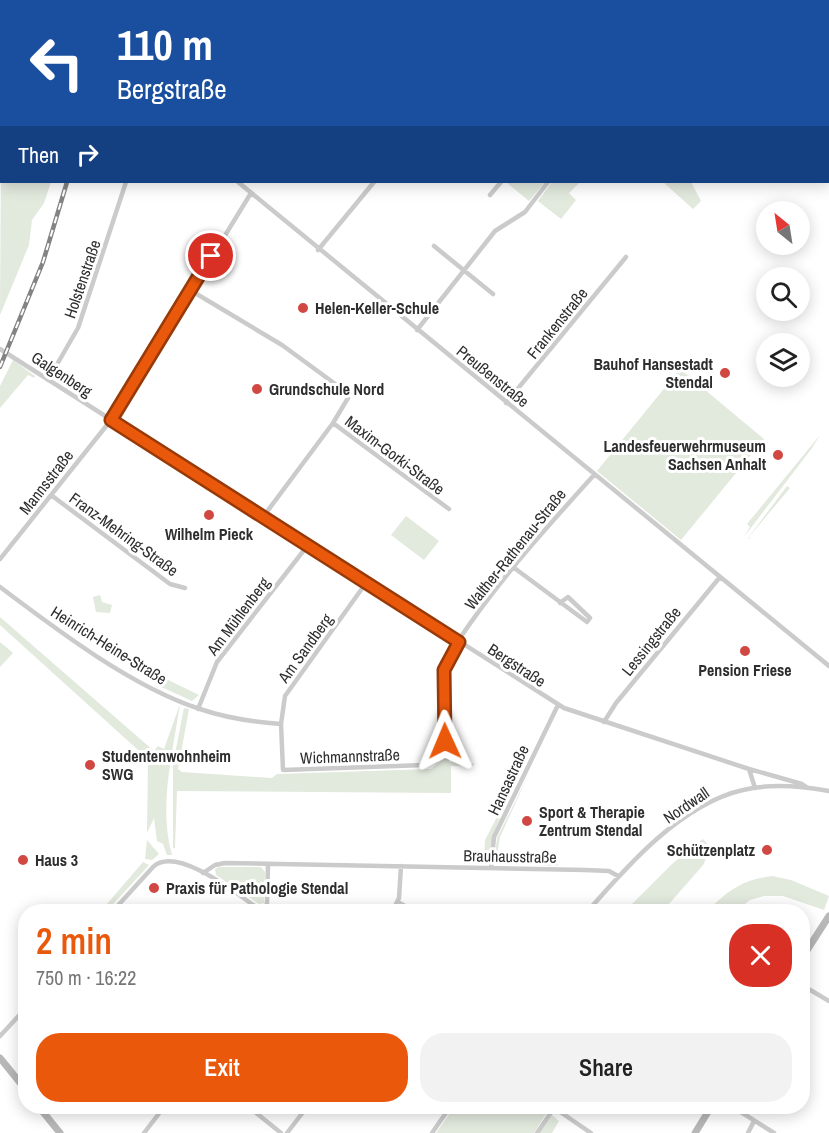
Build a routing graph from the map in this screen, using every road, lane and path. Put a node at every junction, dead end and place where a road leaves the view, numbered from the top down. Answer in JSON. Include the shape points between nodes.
{"nodes":[{"id":1,"x":126,"y":183,"type":"edge"},
{"id":2,"x":373,"y":183,"type":"edge"},
{"id":3,"x":500,"y":183,"type":"edge"},
{"id":4,"x":547,"y":183,"type":"edge"},
{"id":5,"x":246,"y":184,"type":"edge"},
{"id":6,"x":251,"y":193,"type":"junction"},
{"id":7,"x":490,"y":195,"type":"dead end"},
{"id":8,"x":434,"y":246,"type":"dead end"},
{"id":9,"x":318,"y":250,"type":"junction"},
{"id":10,"x":626,"y":257,"type":"dead end"},
{"id":11,"x":464,"y":270,"type":"junction"},
{"id":12,"x":190,"y":290,"type":"junction"},
{"id":13,"x":493,"y":294,"type":"dead end"},
{"id":14,"x":417,"y":330,"type":"junction"},
{"id":15,"x":0,"y":349,"type":"edge"},
{"id":16,"x":48,"y":380,"type":"junction"},
{"id":17,"x":506,"y":403,"type":"junction"},
{"id":18,"x":111,"y":420,"type":"junction"},
{"id":19,"x":333,"y":423,"type":"junction"},
{"id":20,"x":594,"y":475,"type":"junction"},
{"id":21,"x":51,"y":495,"type":"junction"},
{"id":22,"x":449,"y":509,"type":"dead end"},
{"id":23,"x":263,"y":517,"type":"junction"},
{"id":24,"x":308,"y":545,"type":"junction"},
{"id":25,"x":0,"y":559,"type":"edge"},
{"id":26,"x":513,"y":567,"type":"junction"},
{"id":27,"x":720,"y":577,"type":"junction"},
{"id":28,"x":366,"y":583,"type":"junction"},
{"id":29,"x":0,"y":587,"type":"edge"},
{"id":30,"x":184,"y":588,"type":"dead end"},
{"id":31,"x":560,"y":603,"type":"junction"},
{"id":32,"x":459,"y":641,"type":"junction"},
{"id":33,"x":829,"y":666,"type":"edge"},
{"id":34,"x":558,"y":705,"type":"junction"},
{"id":35,"x":198,"y":709,"type":"junction"},
{"id":36,"x":604,"y":722,"type":"junction"},
{"id":37,"x":281,"y":724,"type":"junction"},
{"id":38,"x":749,"y":769,"type":"junction"},
{"id":39,"x":283,"y":770,"type":"joint"},
{"id":40,"x":755,"y":788,"type":"junction"},
{"id":41,"x":808,"y":788,"type":"junction"},
{"id":42,"x":829,"y":791,"type":"edge"},
{"id":43,"x":268,"y":864,"type":"junction"},
{"id":44,"x":401,"y":866,"type":"junction"},
{"id":45,"x":491,"y":868,"type":"junction"},
{"id":46,"x":203,"y":873,"type":"junction"},
{"id":47,"x":618,"y":876,"type":"junction"},
{"id":48,"x":398,"y":902,"type":"joint"},
{"id":49,"x":120,"y":904,"type":"edge"},
{"id":50,"x":251,"y":904,"type":"edge"},
{"id":51,"x":267,"y":904,"type":"edge"},
{"id":52,"x":401,"y":904,"type":"edge"},
{"id":53,"x":593,"y":904,"type":"edge"},
{"id":54,"x":829,"y":916,"type":"edge"},
{"id":55,"x":810,"y":946,"type":"edge"},
{"id":56,"x":810,"y":990,"type":"edge"},
{"id":57,"x":829,"y":1001,"type":"edge"},
{"id":58,"x":18,"y":1017,"type":"edge"},
{"id":59,"x":0,"y":1036,"type":"edge"},
{"id":60,"x":0,"y":1058,"type":"edge"},
{"id":61,"x":18,"y":1080,"type":"edge"},
{"id":62,"x":45,"y":1114,"type":"edge"},
{"id":63,"x":159,"y":1114,"type":"edge"},
{"id":64,"x":258,"y":1114,"type":"edge"},
{"id":65,"x":302,"y":1114,"type":"edge"},
{"id":66,"x":445,"y":1114,"type":"edge"},
{"id":67,"x":549,"y":1114,"type":"edge"},
{"id":68,"x":563,"y":1114,"type":"edge"},
{"id":69,"x":707,"y":1114,"type":"edge"},
{"id":70,"x":744,"y":1114,"type":"edge"},
{"id":71,"x":754,"y":1121,"type":"junction"},
{"id":72,"x":147,"y":1132,"type":"edge"},
{"id":73,"x":60,"y":1133,"type":"edge"},
{"id":74,"x":281,"y":1133,"type":"edge"},
{"id":75,"x":287,"y":1133,"type":"edge"},
{"id":76,"x":432,"y":1133,"type":"edge"},
{"id":77,"x":537,"y":1133,"type":"edge"},
{"id":78,"x":591,"y":1133,"type":"edge"},
{"id":79,"x":695,"y":1133,"type":"edge"},
{"id":80,"x":748,"y":1133,"type":"edge"},
{"id":81,"x":774,"y":1133,"type":"edge"}],
"edges":[{"from":1,"to":16,"type":"street","name":"Holstenstraße","via":[[78,328]]},
{"from":2,"to":9,"type":"street"},
{"from":3,"to":7,"type":"street"},
{"from":4,"to":11,"type":"street","via":[[525,212],[495,231]]},
{"from":5,"to":6,"type":"street","name":"Preußenstraße"},
{"from":6,"to":9,"type":"street","name":"Preußenstraße"},
{"from":6,"to":12,"type":"street","name":"Mannsstraße"},
{"from":8,"to":11,"type":"street"},
{"from":9,"to":14,"type":"street","name":"Preußenstraße"},
{"from":10,"to":17,"type":"street","name":"Frankenstraße"},
{"from":11,"to":13,"type":"street"},
{"from":11,"to":14,"type":"street"},
{"from":12,"to":18,"type":"street","name":"Mannsstraße"},
{"from":12,"to":19,"type":"street","name":"Maxim-Gorki-Straße","via":[[282,345],[345,393],[347,403]]},
{"from":14,"to":17,"type":"street","name":"Preußenstraße"},
{"from":15,"to":16,"type":"street","name":"Galgenberg"},
{"from":16,"to":18,"type":"street","name":"Galgenberg"},
{"from":17,"to":20,"type":"street","name":"Preußenstraße"},
{"from":18,"to":21,"type":"street","name":"Mannsstraße"},
{"from":18,"to":23,"type":"street","name":"Bergstraße"},
{"from":19,"to":22,"type":"street","name":"Maxim-Gorki-Straße"},
{"from":19,"to":23,"type":"street"},
{"from":20,"to":26,"type":"street","name":"Walther-Rathenau-Straße"},
{"from":20,"to":27,"type":"street","name":"Preußenstraße"},
{"from":21,"to":25,"type":"street","name":"Mannsstraße"},
{"from":21,"to":30,"type":"street","name":"Franz-Mehring-Straße","via":[[170,584]]},
{"from":23,"to":24,"type":"street","name":"Bergstraße"},
{"from":24,"to":28,"type":"street","name":"Bergstraße"},
{"from":24,"to":35,"type":"street","name":"Am Mühlenberg","via":[[217,662]]},
{"from":26,"to":31,"type":"street"},
{"from":26,"to":32,"type":"street","name":"Walther-Rathenau-Straße"},
{"from":27,"to":33,"type":"street","name":"Preußenstraße"},
{"from":27,"to":36,"type":"street","name":"Lessingstraße"},
{"from":28,"to":32,"type":"street","name":"Bergstraße"},
{"from":28,"to":37,"type":"street","name":"Am Sandberg","via":[[288,692]]},
{"from":29,"to":35,"type":"street","name":"Heinrich-Heine-Straße","via":[[118,669]]},
{"from":31,"to":31,"type":"street","via":[[587,622],[591,617],[568,597]]},
{"from":32,"to":34,"type":"street","name":"Bergstraße"},
{"from":32,"to":39,"type":"street","name":"Wichmannstraße","via":[[444,670],[444,747],[436,761],[425,765]]},
{"from":34,"to":36,"type":"street","name":"Bergstraße"},
{"from":34,"to":45,"type":"street","name":"Hansastraße","via":[[494,837]]},
{"from":35,"to":37,"type":"street","name":"Heinrich-Heine-Straße"},
{"from":36,"to":38,"type":"street","name":"Bergstraße"},
{"from":37,"to":39,"type":"street","name":"Am Sandberg"},
{"from":38,"to":40,"type":"street"},
{"from":38,"to":41,"type":"street","name":"Bergstraße"},
{"from":40,"to":41,"type":"street","name":"Nordwall"},
{"from":40,"to":47,"type":"street","name":"Nordwall","via":[[725,795],[691,813]]},
{"from":41,"to":42,"type":"street","name":"Nordwall"},
{"from":43,"to":44,"type":"street","name":"Brauhausstraße"},
{"from":43,"to":46,"type":"street","name":"Brauhausstraße","via":[[225,863]]},
{"from":43,"to":51,"type":"street"},
{"from":44,"to":45,"type":"street","name":"Brauhausstraße"},
{"from":44,"to":48,"type":"street"},
{"from":45,"to":47,"type":"street","name":"Brauhausstraße","via":[[609,871]]},
{"from":46,"to":49,"type":"street","via":[[184,863],[160,861]]},
{"from":46,"to":50,"type":"street"},
{"from":47,"to":53,"type":"street","name":"Nordwall"},
{"from":48,"to":52,"type":"street"},
{"from":54,"to":55,"type":"main road"},
{"from":56,"to":57,"type":"street"},
{"from":58,"to":59,"type":"street"},
{"from":60,"to":61,"type":"main road"},
{"from":62,"to":73,"type":"main road"},
{"from":63,"to":72,"type":"street"},
{"from":64,"to":74,"type":"street"},
{"from":65,"to":75,"type":"street"},
{"from":66,"to":76,"type":"street"},
{"from":67,"to":77,"type":"street"},
{"from":68,"to":78,"type":"street"},
{"from":69,"to":79,"type":"main road"},
{"from":70,"to":71,"type":"street"},
{"from":71,"to":80,"type":"street"},
{"from":71,"to":81,"type":"street"}]}
